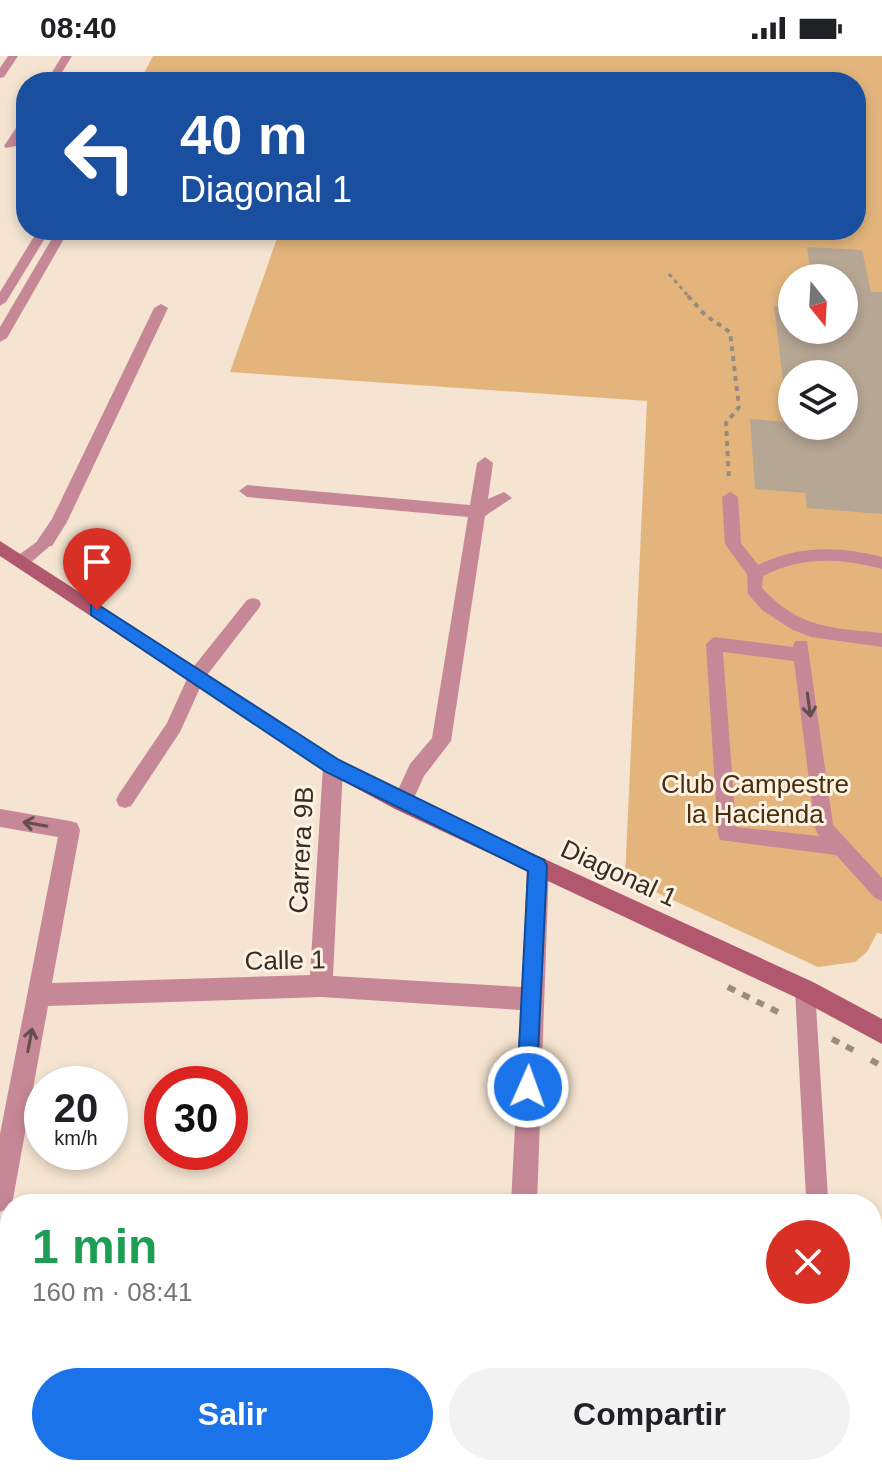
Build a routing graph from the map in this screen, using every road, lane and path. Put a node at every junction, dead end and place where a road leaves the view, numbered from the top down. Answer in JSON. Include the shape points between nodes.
{"nodes":[{"id":1,"x":13,"y":56,"type":"edge"},
{"id":2,"x":0,"y":75,"type":"edge"},
{"id":3,"x":16,"y":137,"type":"edge"},
{"id":4,"x":10,"y":146,"type":"dead end"},
{"id":5,"x":38,"y":240,"type":"edge"},
{"id":6,"x":57,"y":240,"type":"edge"},
{"id":7,"x":669,"y":274,"type":"dead end"},
{"id":8,"x":0,"y":302,"type":"edge"},
{"id":9,"x":161,"y":308,"type":"dead end"},
{"id":10,"x":0,"y":338,"type":"edge"},
{"id":11,"x":485,"y":463,"type":"dead end"},
{"id":12,"x":247,"y":491,"type":"dead end"},
{"id":13,"x":730,"y":497,"type":"joint"},
{"id":14,"x":504,"y":498,"type":"dead end"},
{"id":15,"x":478,"y":512,"type":"junction"},
{"id":16,"x":46,"y":541,"type":"joint"},
{"id":17,"x":0,"y":547,"type":"edge"},
{"id":18,"x":22,"y":561,"type":"junction"},
{"id":19,"x":882,"y":563,"type":"edge"},
{"id":20,"x":755,"y":573,"type":"junction"},
{"id":21,"x":253,"y":604,"type":"dead end"},
{"id":22,"x":798,"y":628,"type":"junction"},
{"id":23,"x":882,"y":640,"type":"edge"},
{"id":24,"x":802,"y":655,"type":"junction"},
{"id":25,"x":197,"y":675,"type":"junction"},
{"id":26,"x":333,"y":766,"type":"junction"},
{"id":27,"x":125,"y":800,"type":"dead end"},
{"id":28,"x":402,"y":803,"type":"junction"},
{"id":29,"x":0,"y":818,"type":"edge"},
{"id":30,"x":842,"y":847,"type":"junction"},
{"id":31,"x":538,"y":866,"type":"junction"},
{"id":32,"x":882,"y":892,"type":"edge"},
{"id":33,"x":321,"y":986,"type":"junction"},
{"id":34,"x":805,"y":990,"type":"junction"},
{"id":35,"x":39,"y":995,"type":"junction"},
{"id":36,"x":531,"y":999,"type":"junction"},
{"id":37,"x":882,"y":1032,"type":"edge"},
{"id":38,"x":1,"y":1194,"type":"edge"},
{"id":39,"x":524,"y":1194,"type":"edge"},
{"id":40,"x":817,"y":1194,"type":"edge"}],
"edges":[{"from":1,"to":2,"type":"lane"},
{"from":3,"to":4,"type":"lane"},
{"from":5,"to":8,"type":"lane"},
{"from":6,"to":10,"type":"lane"},
{"from":7,"to":13,"type":"path","via":[[705,315],[730,332],[735,347],[739,407],[726,423]]},
{"from":9,"to":16,"type":"street"},
{"from":11,"to":15,"type":"street"},
{"from":12,"to":15,"type":"street"},
{"from":13,"to":20,"type":"lane","via":[[733,544]]},
{"from":14,"to":15,"type":"street"},
{"from":15,"to":28,"type":"street","via":[[441,741],[417,770]]},
{"from":16,"to":18,"type":"lane"},
{"from":17,"to":18,"type":"main road","name":"Diagonal 1"},
{"from":18,"to":25,"type":"main road","name":"Diagonal 1"},
{"from":19,"to":20,"type":"lane","via":[[828,552],[778,560]]},
{"from":20,"to":22,"type":"lane","via":[[754,590],[771,611]]},
{"from":21,"to":25,"type":"lane"},
{"from":22,"to":23,"type":"lane","via":[[824,636]]},
{"from":22,"to":24,"type":"lane"},
{"from":24,"to":30,"type":"lane","one_way":true,"via":[[824,828]]},
{"from":24,"to":30,"type":"lane","via":[[714,644],[727,834]]},
{"from":25,"to":26,"type":"main road","name":"Diagonal 1"},
{"from":25,"to":27,"type":"lane","via":[[174,727]]},
{"from":26,"to":28,"type":"main road","name":"Diagonal 1"},
{"from":26,"to":33,"type":"street","name":"Carrera 9B"},
{"from":28,"to":31,"type":"main road","name":"Diagonal 1"},
{"from":35,"to":29,"type":"street","one_way":true,"via":[[70,830]]},
{"from":30,"to":32,"type":"lane"},
{"from":31,"to":34,"type":"main road","name":"Diagonal 1"},
{"from":31,"to":36,"type":"street"},
{"from":33,"to":35,"type":"street","name":"Calle 1"},
{"from":33,"to":36,"type":"street","name":"Calle 1"},
{"from":34,"to":37,"type":"main road","name":"Diagonal 1"},
{"from":34,"to":40,"type":"lane"},
{"from":38,"to":35,"type":"street","one_way":true},
{"from":36,"to":39,"type":"street"}]}
